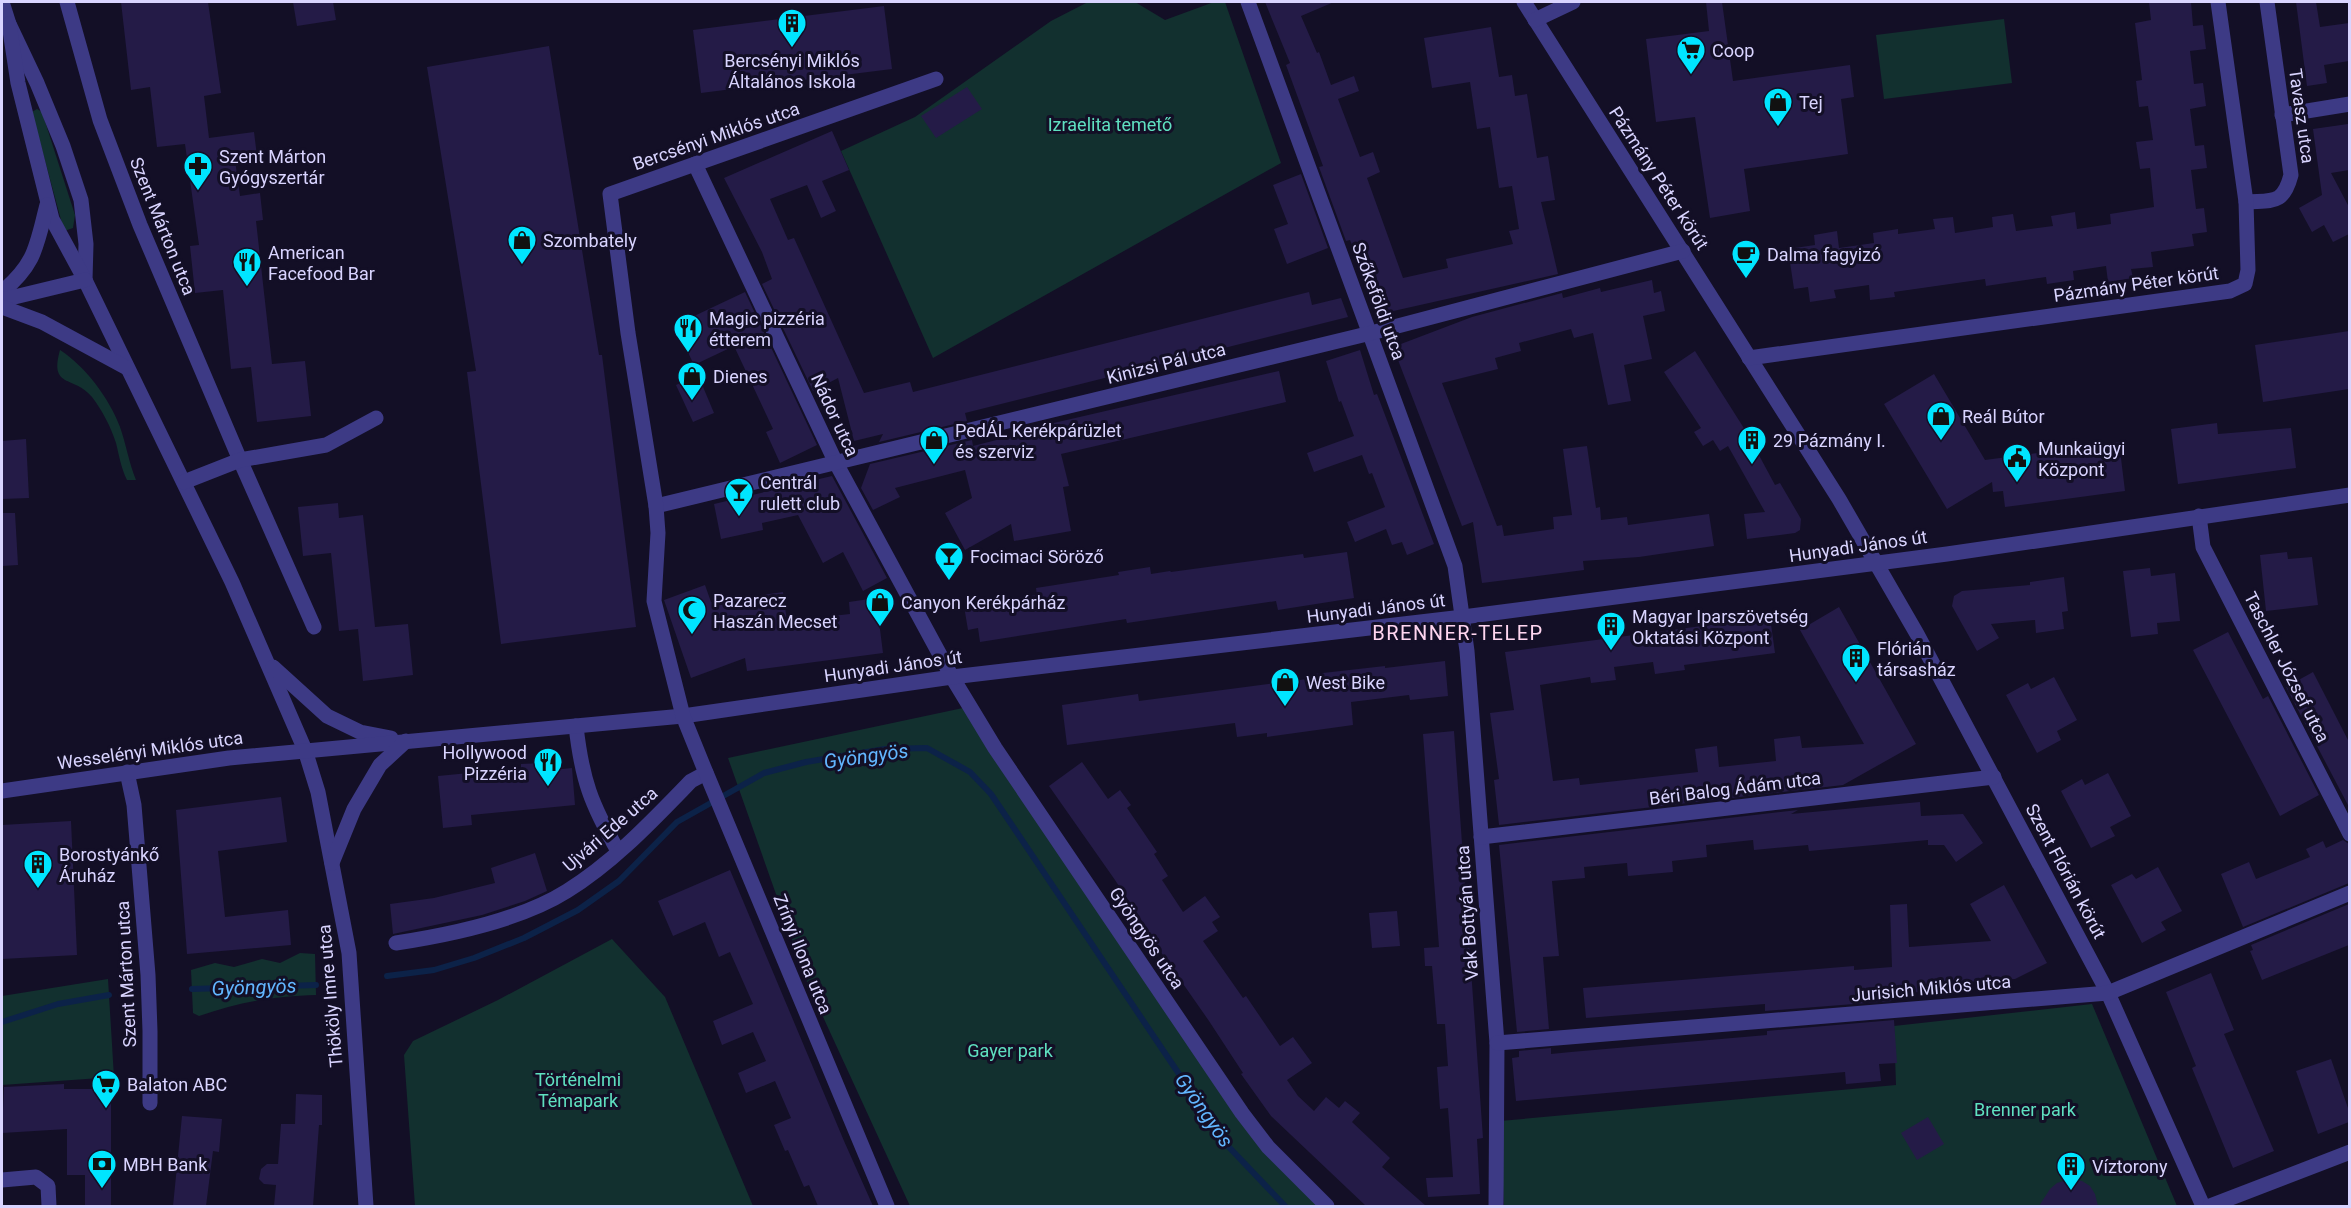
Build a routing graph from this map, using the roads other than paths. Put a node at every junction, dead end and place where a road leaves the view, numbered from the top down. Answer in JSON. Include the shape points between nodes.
{"nodes":[{"id":1,"x":2,"y":2,"type":"edge"},
{"id":2,"x":67,"y":2,"type":"edge"},
{"id":3,"x":1248,"y":2,"type":"edge"},
{"id":4,"x":1524,"y":2,"type":"edge"},
{"id":5,"x":1573,"y":2,"type":"edge"},
{"id":6,"x":2218,"y":2,"type":"edge"},
{"id":7,"x":2267,"y":2,"type":"edge"},
{"id":8,"x":1535,"y":20,"type":"junction"},
{"id":9,"x":9,"y":24,"type":"junction"},
{"id":10,"x":8,"y":61,"type":"edge"},
{"id":11,"x":936,"y":79,"type":"dead end"},
{"id":12,"x":2349,"y":104,"type":"edge"},
{"id":13,"x":2282,"y":114,"type":"junction"},
{"id":14,"x":695,"y":164,"type":"junction"},
{"id":15,"x":610,"y":194,"type":"joint"},
{"id":16,"x":2246,"y":202,"type":"junction"},
{"id":17,"x":47,"y":206,"type":"junction"},
{"id":18,"x":1683,"y":251,"type":"junction"},
{"id":19,"x":84,"y":280,"type":"junction"},
{"id":20,"x":2,"y":292,"type":"edge"},
{"id":21,"x":2,"y":300,"type":"edge"},
{"id":22,"x":2,"y":308,"type":"edge"},
{"id":23,"x":1371,"y":333,"type":"junction"},
{"id":24,"x":1749,"y":358,"type":"junction"},
{"id":25,"x":128,"y":368,"type":"junction"},
{"id":26,"x":376,"y":417,"type":"dead end"},
{"id":27,"x":240,"y":460,"type":"junction"},
{"id":28,"x":836,"y":463,"type":"junction"},
{"id":29,"x":184,"y":482,"type":"junction"},
{"id":30,"x":2349,"y":495,"type":"edge"},
{"id":31,"x":656,"y":506,"type":"junction"},
{"id":32,"x":2199,"y":516,"type":"junction"},
{"id":33,"x":1875,"y":563,"type":"junction"},
{"id":34,"x":1463,"y":617,"type":"junction"},
{"id":35,"x":314,"y":627,"type":"dead end"},
{"id":36,"x":268,"y":663,"type":"junction"},
{"id":37,"x":952,"y":677,"type":"junction"},
{"id":38,"x":683,"y":716,"type":"junction"},
{"id":39,"x":576,"y":726,"type":"junction"},
{"id":40,"x":405,"y":741,"type":"junction"},
{"id":41,"x":305,"y":750,"type":"junction"},
{"id":42,"x":127,"y":772,"type":"junction"},
{"id":43,"x":708,"y":777,"type":"junction"},
{"id":44,"x":1994,"y":777,"type":"junction"},
{"id":45,"x":2,"y":791,"type":"edge"},
{"id":46,"x":2349,"y":834,"type":"edge"},
{"id":47,"x":1481,"y":837,"type":"junction"},
{"id":48,"x":618,"y":851,"type":"junction"},
{"id":49,"x":332,"y":863,"type":"junction"},
{"id":50,"x":2349,"y":893,"type":"edge"},
{"id":51,"x":396,"y":943,"type":"dead end"},
{"id":52,"x":2108,"y":993,"type":"junction"},
{"id":53,"x":1497,"y":1043,"type":"junction"},
{"id":54,"x":150,"y":1103,"type":"dead end"},
{"id":55,"x":2349,"y":1152,"type":"edge"},
{"id":56,"x":2,"y":1180,"type":"edge"},
{"id":57,"x":50,"y":1206,"type":"edge"},
{"id":58,"x":366,"y":1206,"type":"edge"},
{"id":59,"x":887,"y":1206,"type":"edge"},
{"id":60,"x":1327,"y":1206,"type":"edge"},
{"id":61,"x":1496,"y":1206,"type":"edge"},
{"id":62,"x":2203,"y":1206,"type":"edge"},
{"id":63,"x":2210,"y":1206,"type":"edge"}],
"edges":[{"from":1,"to":9,"type":"street"},
{"from":2,"to":27,"type":"street","name":"Szent Márton utca","via":[[108,141]]},
{"from":3,"to":23,"type":"street","name":"Szőkeföldi utca"},
{"from":4,"to":8,"type":"street","name":"Pázmány Péter körút"},
{"from":5,"to":8,"type":"street"},
{"from":6,"to":16,"type":"street","name":"Pázmány Péter körút"},
{"from":7,"to":13,"type":"street","name":"Tavasz utca"},
{"from":8,"to":18,"type":"street","name":"Pázmány Péter körút"},
{"from":9,"to":10,"type":"street"},
{"from":9,"to":19,"type":"street","via":[[63,146],[81,201],[86,244]]},
{"from":10,"to":17,"type":"street"},
{"from":11,"to":14,"type":"street","name":"Bercsényi Miklós utca"},
{"from":12,"to":13,"type":"street"},
{"from":13,"to":16,"type":"street","name":"Tavasz utca","via":[[2290,175],[2286,192],[2277,199]]},
{"from":14,"to":15,"type":"street","name":"Bercsényi Miklós utca"},
{"from":14,"to":28,"type":"street","name":"Nádor utca"},
{"from":15,"to":31,"type":"street","name":"Zrínyi Ilona utca"},
{"from":16,"to":24,"type":"street","name":"Pázmány Péter körút","via":[[2248,270],[2245,284],[2230,291]]},
{"from":17,"to":19,"type":"street"},
{"from":17,"to":20,"type":"street","via":[[27,267]]},
{"from":18,"to":23,"type":"street","name":"Kinizsi Pál utca"},
{"from":18,"to":24,"type":"street","name":"Pázmány Péter körút"},
{"from":19,"to":21,"type":"street"},
{"from":19,"to":25,"type":"street"},
{"from":22,"to":25,"type":"street","via":[[42,322]]},
{"from":23,"to":28,"type":"street","name":"Kinizsi Pál utca"},
{"from":23,"to":34,"type":"street","name":"Szőkeföldi utca","via":[[1455,566]]},
{"from":24,"to":33,"type":"street","name":"Pázmány Péter körút"},
{"from":25,"to":29,"type":"street"},
{"from":26,"to":27,"type":"street","via":[[326,445]]},
{"from":27,"to":29,"type":"street"},
{"from":27,"to":35,"type":"street","name":"Szent Márton utca"},
{"from":28,"to":31,"type":"street","name":"Kinizsi Pál utca"},
{"from":28,"to":37,"type":"street","name":"Nádor utca"},
{"from":29,"to":36,"type":"street"},
{"from":30,"to":32,"type":"street","name":"Hunyadi János út"},
{"from":31,"to":38,"type":"street","name":"Zrínyi Ilona utca","via":[[654,601]]},
{"from":32,"to":33,"type":"street","name":"Hunyadi János út"},
{"from":32,"to":46,"type":"street","name":"Taschler József utca","via":[[2203,547]]},
{"from":33,"to":34,"type":"street","name":"Hunyadi János út"},
{"from":33,"to":44,"type":"street","name":"Szent Flórián körút"},
{"from":34,"to":37,"type":"street","name":"Hunyadi János út"},
{"from":34,"to":47,"type":"street","name":"Vak Bottyán utca"},
{"from":36,"to":40,"type":"street","name":"Hunyadi János út","via":[[339,723],[360,732]]},
{"from":36,"to":41,"type":"street"},
{"from":37,"to":38,"type":"street","name":"Hunyadi János út"},
{"from":37,"to":60,"type":"street","name":"Gyöngyös utca","via":[[995,748],[1242,1113],[1268,1147]]},
{"from":38,"to":39,"type":"street","name":"Hunyadi János út"},
{"from":38,"to":43,"type":"street","name":"Zrínyi Ilona utca"},
{"from":39,"to":40,"type":"street","name":"Hunyadi János út"},
{"from":39,"to":48,"type":"street","via":[[588,792]]},
{"from":40,"to":41,"type":"street","name":"Hunyadi János út"},
{"from":40,"to":49,"type":"street","via":[[380,765],[354,808]]},
{"from":41,"to":42,"type":"street","name":"Wesselényi Miklós utca"},
{"from":41,"to":49,"type":"street","name":"Thököly Imre utca"},
{"from":42,"to":45,"type":"street","name":"Wesselényi Miklós utca"},
{"from":42,"to":54,"type":"street","name":"Szent Márton utca","via":[[134,805],[148,975]]},
{"from":43,"to":48,"type":"street","name":"Ujvári Ede utca","via":[[691,781]]},
{"from":43,"to":59,"type":"street","name":"Zrínyi Ilona utca"},
{"from":44,"to":47,"type":"street","name":"Béri Balog Ádám utca"},
{"from":44,"to":52,"type":"street","name":"Szent Flórián körút"},
{"from":47,"to":53,"type":"street","name":"Vak Bottyán utca"},
{"from":48,"to":51,"type":"street","name":"Ujvári Ede utca","via":[[568,890],[539,906],[445,934]]},
{"from":49,"to":58,"type":"street","name":"Thököly Imre utca","via":[[349,953]]},
{"from":50,"to":52,"type":"street","name":"Jurisich Miklós utca"},
{"from":52,"to":53,"type":"street","name":"Jurisich Miklós utca"},
{"from":52,"to":62,"type":"street","name":"Szent Flórián körút"},
{"from":53,"to":61,"type":"street","name":"Vak Bottyán utca"},
{"from":55,"to":63,"type":"street"},
{"from":56,"to":57,"type":"street","via":[[36,1177],[48,1186]]}]}
